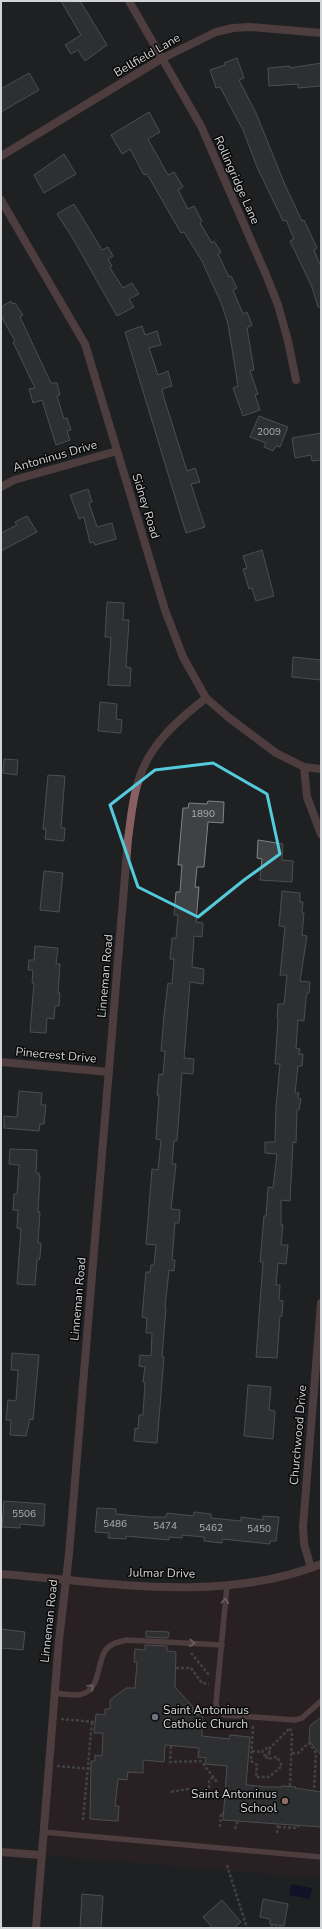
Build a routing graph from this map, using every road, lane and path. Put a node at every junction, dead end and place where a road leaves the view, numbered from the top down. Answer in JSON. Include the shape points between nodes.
{"nodes":[{"id":1,"x":129,"y":1,"type":"edge"},
{"id":2,"x":321,"y":33,"type":"edge"},
{"id":3,"x":162,"y":59,"type":"junction"},
{"id":4,"x":1,"y":156,"type":"edge"},
{"id":5,"x":1,"y":200,"type":"edge"},
{"id":6,"x":296,"y":380,"type":"dead end"},
{"id":7,"x":117,"y":451,"type":"junction"},
{"id":8,"x":1,"y":487,"type":"edge"},
{"id":9,"x":206,"y":698,"type":"junction"},
{"id":10,"x":304,"y":767,"type":"junction"},
{"id":11,"x":321,"y":769,"type":"edge"},
{"id":12,"x":321,"y":834,"type":"edge"},
{"id":13,"x":1,"y":1062,"type":"edge"},
{"id":14,"x":109,"y":1072,"type":"junction"},
{"id":15,"x":321,"y":1303,"type":"edge"},
{"id":16,"x":321,"y":1564,"type":"edge"},
{"id":17,"x":311,"y":1568,"type":"junction"},
{"id":18,"x":1,"y":1574,"type":"edge"},
{"id":19,"x":66,"y":1579,"type":"junction"},
{"id":20,"x":226,"y":1585,"type":"junction"},
{"id":21,"x":222,"y":1645,"type":"junction"},
{"id":22,"x":189,"y":1651,"type":"dead end"},
{"id":23,"x":176,"y":1668,"type":"dead end"},
{"id":24,"x":209,"y":1676,"type":"dead end"},
{"id":25,"x":209,"y":1684,"type":"dead end"},
{"id":26,"x":55,"y":1693,"type":"junction"},
{"id":27,"x":321,"y":1701,"type":"edge"},
{"id":28,"x":59,"y":1719,"type":"dead end"},
{"id":29,"x":253,"y":1725,"type":"dead end"},
{"id":30,"x":171,"y":1746,"type":"dead end"},
{"id":31,"x":269,"y":1750,"type":"junction"},
{"id":32,"x":252,"y":1751,"type":"junction"},
{"id":33,"x":263,"y":1752,"type":"junction"},
{"id":34,"x":292,"y":1753,"type":"junction"},
{"id":35,"x":267,"y":1755,"type":"junction"},
{"id":36,"x":55,"y":1765,"type":"dead end"},
{"id":37,"x":89,"y":1768,"type":"junction"},
{"id":38,"x":213,"y":1777,"type":"junction"},
{"id":39,"x":216,"y":1782,"type":"dead end"},
{"id":40,"x":290,"y":1786,"type":"dead end"},
{"id":41,"x":314,"y":1791,"type":"dead end"},
{"id":42,"x":171,"y":1792,"type":"dead end"},
{"id":43,"x":216,"y":1795,"type":"dead end"},
{"id":44,"x":225,"y":1796,"type":"dead end"},
{"id":45,"x":223,"y":1813,"type":"dead end"},
{"id":46,"x":83,"y":1820,"type":"dead end"},
{"id":47,"x":238,"y":1821,"type":"dead end"},
{"id":48,"x":299,"y":1825,"type":"dead end"},
{"id":49,"x":220,"y":1828,"type":"dead end"},
{"id":50,"x":235,"y":1830,"type":"dead end"},
{"id":51,"x":43,"y":1832,"type":"junction"},
{"id":52,"x":277,"y":1833,"type":"dead end"},
{"id":53,"x":1,"y":1852,"type":"edge"},
{"id":54,"x":41,"y":1855,"type":"junction"},
{"id":55,"x":321,"y":1857,"type":"edge"},
{"id":56,"x":226,"y":1865,"type":"dead end"},
{"id":57,"x":281,"y":1926,"type":"dead end"},
{"id":58,"x":36,"y":1928,"type":"edge"},
{"id":59,"x":247,"y":1928,"type":"edge"},
{"id":60,"x":271,"y":1928,"type":"edge"}],
"edges":[{"from":1,"to":3,"type":"street","name":"Rollingridge Lane"},
{"from":2,"to":3,"type":"street","name":"Bellfield Lane","via":[[250,26],[233,28],[205,36]]},
{"from":3,"to":4,"type":"street","name":"Bellfield Lane"},
{"from":3,"to":6,"type":"street","name":"Rollingridge Lane","via":[[201,126],[267,277],[278,305]]},
{"from":5,"to":7,"type":"street","name":"Sidney Road","via":[[85,344]]},
{"from":7,"to":8,"type":"street","name":"Antoninus Drive","via":[[14,480]]},
{"from":7,"to":9,"type":"street","name":"Sidney Road","via":[[165,610],[183,657]]},
{"from":9,"to":10,"type":"street","name":"Sidney Road","via":[[276,752]]},
{"from":9,"to":14,"type":"street","name":"Linneman Road","via":[[176,722],[159,742],[139,778],[128,839]]},
{"from":10,"to":11,"type":"street","name":"Sidney Road"},
{"from":10,"to":12,"type":"street","via":[[307,797]]},
{"from":13,"to":14,"type":"street","name":"Pinecrest Drive"},
{"from":14,"to":19,"type":"street","name":"Linneman Road"},
{"from":15,"to":17,"type":"street","name":"Churchwood Drive","via":[[303,1526],[304,1544]]},
{"from":16,"to":17,"type":"street","name":"Julmar Drive"},
{"from":17,"to":20,"type":"street","name":"Julmar Drive","via":[[280,1577]]},
{"from":18,"to":19,"type":"street","name":"Julmar Drive"},
{"from":19,"to":20,"type":"street","name":"Julmar Drive","via":[[156,1586]]},
{"from":19,"to":26,"type":"street","name":"Linneman Road"},
{"from":21,"to":20,"type":"lane","one_way":true},
{"from":26,"to":21,"type":"lane","one_way":true,"via":[[77,1695],[88,1692],[96,1683],[105,1650],[113,1643],[127,1640]]},
{"from":21,"to":27,"type":"lane","via":[[216,1703],[218,1711],[225,1715],[295,1720],[302,1718]]},
{"from":22,"to":24,"type":"path"},
{"from":23,"to":25,"type":"path","via":[[192,1668],[202,1683]]},
{"from":26,"to":51,"type":"street","name":"Linneman Road"},
{"from":28,"to":37,"type":"path","via":[[93,1722]]},
{"from":29,"to":32,"type":"path"},
{"from":30,"to":38,"type":"path","via":[[170,1762],[201,1762]]},
{"from":31,"to":33,"type":"path"},
{"from":31,"to":34,"type":"path","via":[[290,1727]]},
{"from":31,"to":35,"type":"path","via":[[270,1753]]},
{"from":32,"to":33,"type":"path"},
{"from":32,"to":35,"type":"path","via":[[251,1761],[257,1765],[256,1777],[269,1777],[282,1766],[277,1757],[267,1759]]},
{"from":33,"to":35,"type":"path"},
{"from":34,"to":40,"type":"path"},
{"from":34,"to":41,"type":"path","via":[[298,1753],[309,1743],[316,1753]]},
{"from":36,"to":37,"type":"path"},
{"from":37,"to":46,"type":"path"},
{"from":38,"to":39,"type":"path"},
{"from":38,"to":42,"type":"path","via":[[209,1781],[209,1789],[204,1792],[187,1789]]},
{"from":43,"to":44,"type":"path"},
{"from":45,"to":49,"type":"path"},
{"from":47,"to":50,"type":"path"},
{"from":48,"to":52,"type":"path","via":[[297,1828],[278,1825]]},
{"from":51,"to":54,"type":"street","name":"Linneman Road"},
{"from":51,"to":55,"type":"lane"},
{"from":53,"to":54,"type":"street"},
{"from":54,"to":58,"type":"street","name":"Linneman Road"},
{"from":56,"to":59,"type":"path"},
{"from":57,"to":60,"type":"path","via":[[272,1925]]}]}
